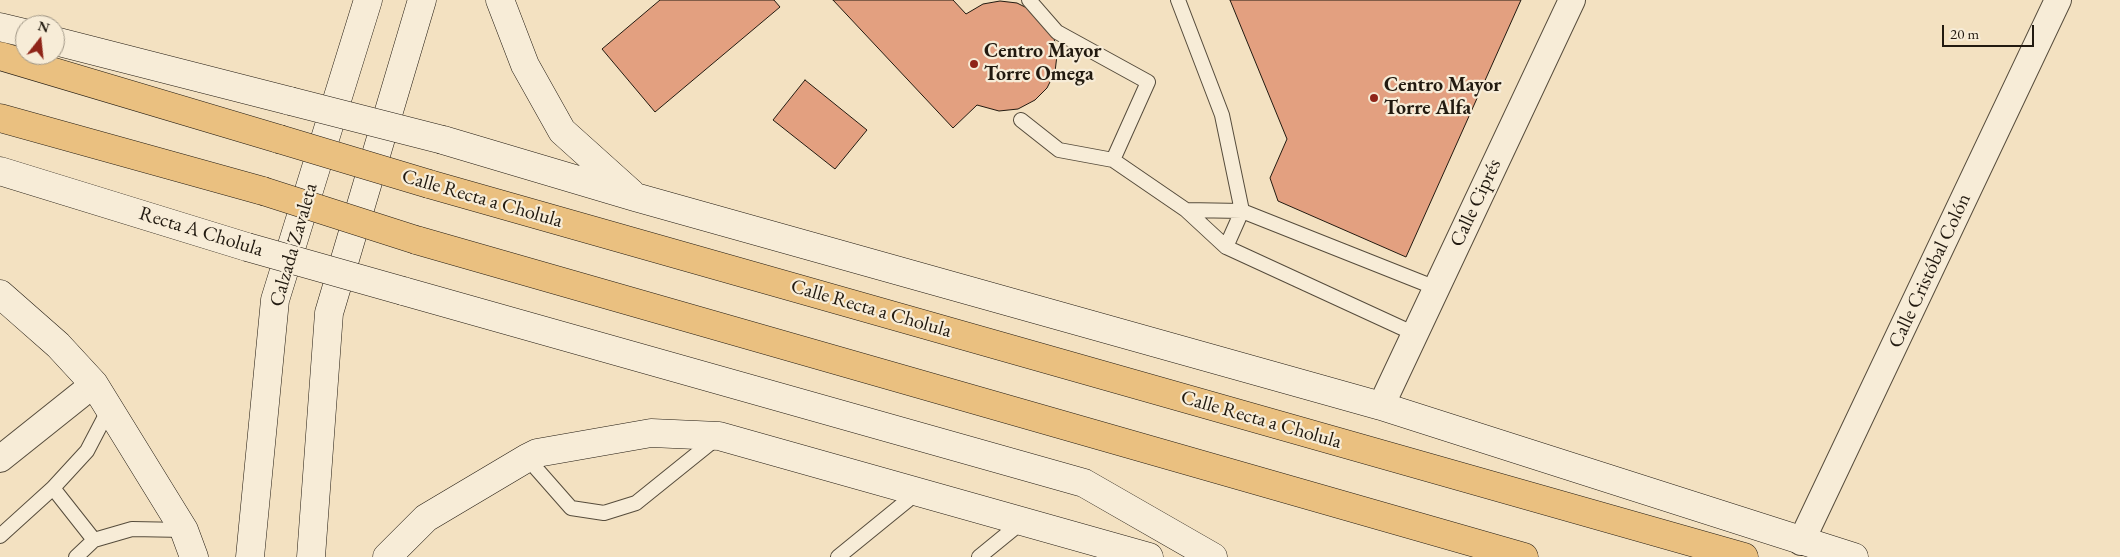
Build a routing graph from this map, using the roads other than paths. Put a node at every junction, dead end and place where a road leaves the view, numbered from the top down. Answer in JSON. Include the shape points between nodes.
{"nodes":[{"id":1,"x":368,"y":0,"type":"edge"},
{"id":2,"x":422,"y":0,"type":"edge"},
{"id":3,"x":500,"y":0,"type":"edge"},
{"id":4,"x":1029,"y":0,"type":"edge"},
{"id":5,"x":1178,"y":0,"type":"edge"},
{"id":6,"x":1572,"y":0,"type":"edge"},
{"id":7,"x":2058,"y":0,"type":"edge"},
{"id":8,"x":0,"y":27,"type":"edge"},
{"id":9,"x":15,"y":31,"type":"edge"},
{"id":10,"x":65,"y":44,"type":"edge"},
{"id":11,"x":0,"y":56,"type":"edge"},
{"id":12,"x":0,"y":118,"type":"edge"},
{"id":13,"x":1021,"y":120,"type":"dead end"},
{"id":14,"x":1113,"y":160,"type":"junction"},
{"id":15,"x":0,"y":171,"type":"edge"},
{"id":16,"x":636,"y":197,"type":"junction"},
{"id":17,"x":1186,"y":210,"type":"junction"},
{"id":18,"x":1242,"y":211,"type":"junction"},
{"id":19,"x":1226,"y":246,"type":"junction"},
{"id":20,"x":1436,"y":288,"type":"junction"},
{"id":21,"x":0,"y":294,"type":"edge"},
{"id":22,"x":1415,"y":334,"type":"junction"},
{"id":23,"x":94,"y":384,"type":"junction"},
{"id":24,"x":1381,"y":406,"type":"junction"},
{"id":25,"x":110,"y":407,"type":"junction"},
{"id":26,"x":719,"y":436,"type":"junction"},
{"id":27,"x":527,"y":458,"type":"junction"},
{"id":28,"x":0,"y":459,"type":"edge"},
{"id":29,"x":53,"y":488,"type":"junction"},
{"id":30,"x":919,"y":491,"type":"junction"},
{"id":31,"x":1024,"y":520,"type":"junction"},
{"id":32,"x":184,"y":530,"type":"junction"},
{"id":33,"x":0,"y":536,"type":"edge"},
{"id":34,"x":94,"y":540,"type":"junction"},
{"id":35,"x":1802,"y":542,"type":"junction"},
{"id":36,"x":76,"y":557,"type":"edge"},
{"id":37,"x":194,"y":557,"type":"edge"},
{"id":38,"x":250,"y":557,"type":"edge"},
{"id":39,"x":311,"y":557,"type":"edge"},
{"id":40,"x":388,"y":557,"type":"edge"},
{"id":41,"x":838,"y":557,"type":"edge"},
{"id":42,"x":979,"y":557,"type":"edge"},
{"id":43,"x":1149,"y":557,"type":"edge"},
{"id":44,"x":1213,"y":557,"type":"edge"},
{"id":45,"x":1524,"y":557,"type":"edge"},
{"id":46,"x":1744,"y":557,"type":"edge"},
{"id":47,"x":1854,"y":557,"type":"edge"}],
"edges":[{"from":1,"to":38,"type":"main road","name":"Calzada Zavaleta","via":[[275,300]]},
{"from":2,"to":39,"type":"main road","via":[[329,313]]},
{"from":3,"to":16,"type":"main road","via":[[525,65],[562,131]]},
{"from":4,"to":14,"type":"lane","via":[[1057,32],[1148,82]]},
{"from":5,"to":18,"type":"lane","via":[[1222,115]]},
{"from":6,"to":20,"type":"street","name":"Calle Ciprés"},
{"from":7,"to":35,"type":"street","name":"Calle Cristóbal Colón"},
{"from":8,"to":9,"type":"main road"},
{"from":10,"to":16,"type":"main road","bridge":true,"via":[[443,140]]},
{"from":11,"to":46,"type":"main road","name":"Calle Recta a Cholula","bridge":true,"via":[[430,184]]},
{"from":12,"to":45,"type":"main road","bridge":true},
{"from":13,"to":14,"type":"lane","via":[[1059,150]]},
{"from":14,"to":17,"type":"lane"},
{"from":15,"to":44,"type":"main road","name":"Recta A Cholula","bridge":true,"via":[[247,247],[1084,483]]},
{"from":16,"to":24,"type":"main road"},
{"from":17,"to":18,"type":"lane"},
{"from":17,"to":19,"type":"lane"},
{"from":18,"to":19,"type":"lane"},
{"from":18,"to":20,"type":"lane"},
{"from":19,"to":22,"type":"lane"},
{"from":20,"to":22,"type":"street","name":"Calle Ciprés"},
{"from":21,"to":23,"type":"main road","via":[[58,345]]},
{"from":22,"to":24,"type":"street","name":"Calle Ciprés"},
{"from":23,"to":25,"type":"main road"},
{"from":23,"to":28,"type":"street"},
{"from":24,"to":35,"type":"main road"},
{"from":25,"to":29,"type":"lane","via":[[87,451]]},
{"from":25,"to":32,"type":"main road"},
{"from":26,"to":27,"type":"main road","via":[[651,433],[537,453]]},
{"from":26,"to":27,"type":"lane","via":[[636,503],[604,514],[571,508]]},
{"from":26,"to":30,"type":"main road"},
{"from":27,"to":40,"type":"main road","via":[[426,518]]},
{"from":29,"to":33,"type":"lane"},
{"from":29,"to":34,"type":"lane"},
{"from":30,"to":31,"type":"main road"},
{"from":30,"to":41,"type":"lane"},
{"from":31,"to":42,"type":"lane"},
{"from":31,"to":43,"type":"main road"},
{"from":32,"to":34,"type":"lane","via":[[132,529]]},
{"from":32,"to":37,"type":"main road"},
{"from":34,"to":36,"type":"lane"},
{"from":35,"to":47,"type":"main road"}]}
